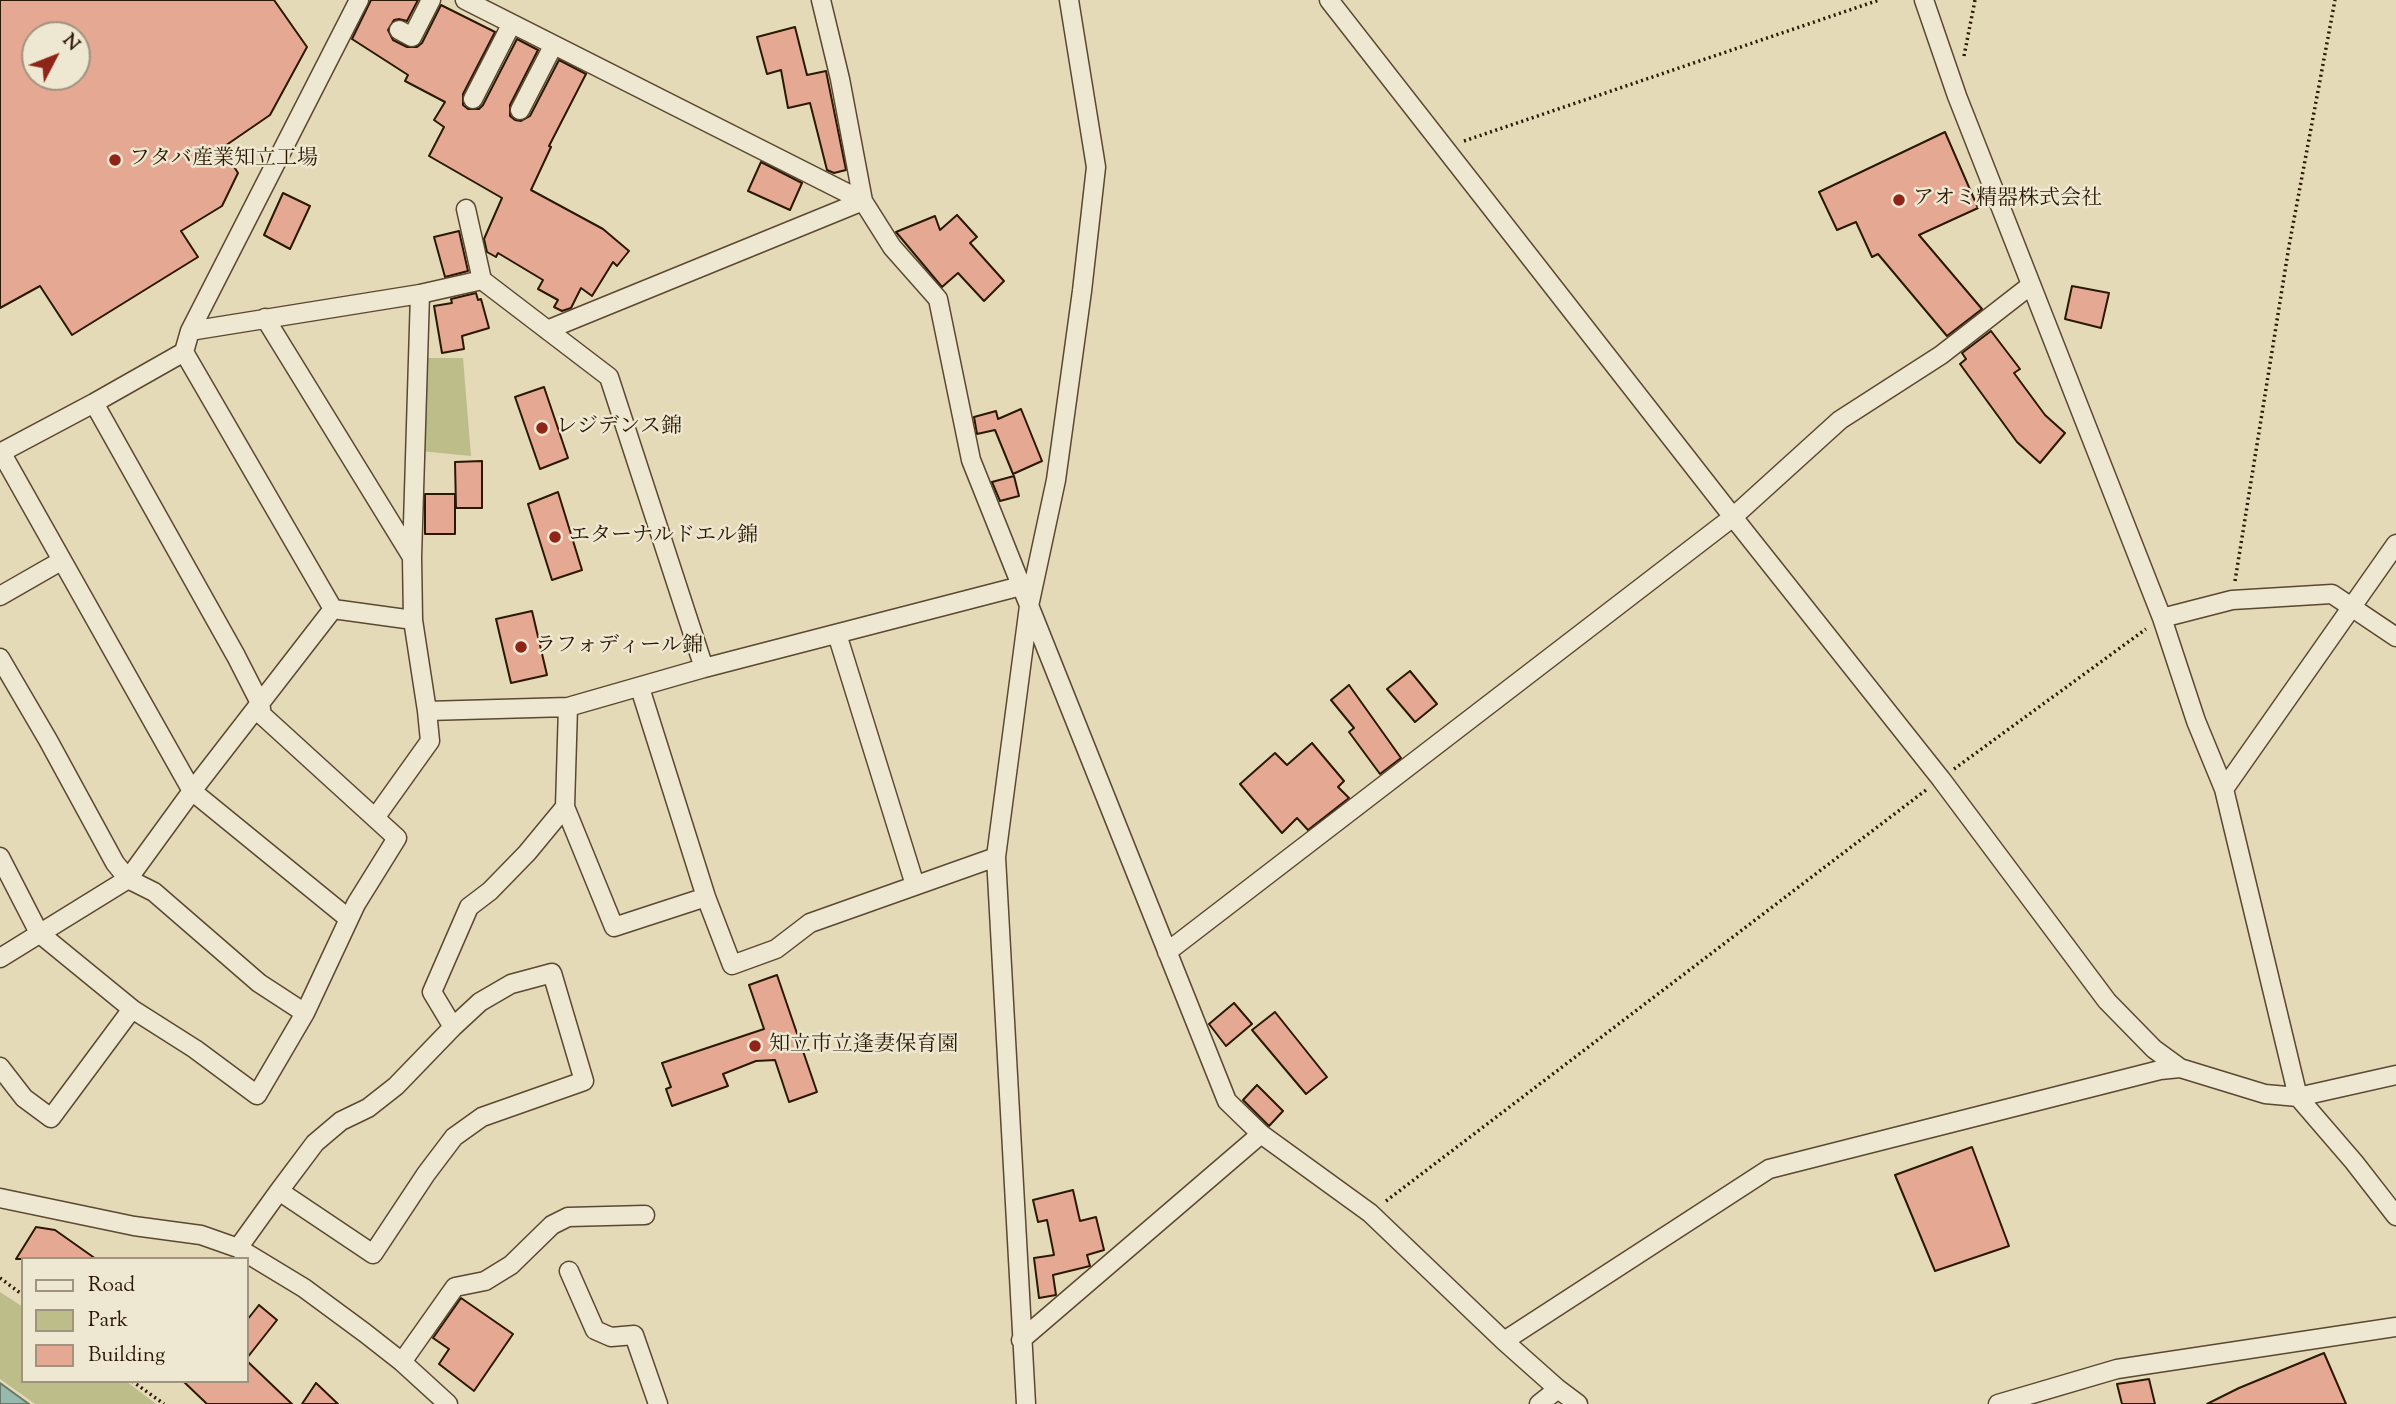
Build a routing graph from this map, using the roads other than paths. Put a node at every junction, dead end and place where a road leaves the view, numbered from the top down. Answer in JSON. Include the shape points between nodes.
{"nodes":[{"id":1,"x":359,"y":0,"type":"edge"},
{"id":2,"x":431,"y":0,"type":"edge"},
{"id":3,"x":466,"y":0,"type":"edge"},
{"id":4,"x":821,"y":0,"type":"edge"},
{"id":5,"x":1069,"y":0,"type":"edge"},
{"id":6,"x":1329,"y":0,"type":"edge"},
{"id":7,"x":1924,"y":0,"type":"edge"},
{"id":8,"x":512,"y":25,"type":"junction"},
{"id":9,"x":399,"y":30,"type":"dead end"},
{"id":10,"x":553,"y":46,"type":"junction"},
{"id":11,"x":473,"y":99,"type":"dead end"},
{"id":12,"x":520,"y":110,"type":"dead end"},
{"id":13,"x":863,"y":201,"type":"junction"},
{"id":14,"x":467,"y":209,"type":"dead end"},
{"id":15,"x":482,"y":280,"type":"junction"},
{"id":16,"x":2031,"y":285,"type":"junction"},
{"id":17,"x":421,"y":294,"type":"junction"},
{"id":18,"x":265,"y":318,"type":"junction"},
{"id":19,"x":547,"y":330,"type":"junction"},
{"id":20,"x":190,"y":331,"type":"junction"},
{"id":21,"x":184,"y":352,"type":"junction"},
{"id":22,"x":94,"y":403,"type":"junction"},
{"id":23,"x":1,"y":452,"type":"edge"},
{"id":24,"x":1734,"y":517,"type":"junction"},
{"id":25,"x":2396,"y":544,"type":"edge"},
{"id":26,"x":411,"y":557,"type":"junction"},
{"id":27,"x":61,"y":561,"type":"junction"},
{"id":28,"x":1021,"y":586,"type":"junction"},
{"id":29,"x":0,"y":596,"type":"edge"},
{"id":30,"x":1029,"y":606,"type":"junction"},
{"id":31,"x":2353,"y":607,"type":"junction"},
{"id":32,"x":333,"y":609,"type":"junction"},
{"id":33,"x":2162,"y":618,"type":"junction"},
{"id":34,"x":414,"y":621,"type":"junction"},
{"id":35,"x":837,"y":634,"type":"junction"},
{"id":36,"x":2396,"y":637,"type":"edge"},
{"id":37,"x":0,"y":658,"type":"edge"},
{"id":38,"x":704,"y":668,"type":"junction"},
{"id":39,"x":640,"y":688,"type":"junction"},
{"id":40,"x":260,"y":703,"type":"junction"},
{"id":41,"x":568,"y":707,"type":"junction"},
{"id":42,"x":427,"y":712,"type":"junction"},
{"id":43,"x":2224,"y":789,"type":"junction"},
{"id":44,"x":192,"y":791,"type":"junction"},
{"id":45,"x":565,"y":807,"type":"junction"},
{"id":46,"x":374,"y":818,"type":"junction"},
{"id":47,"x":996,"y":857,"type":"junction"},
{"id":48,"x":0,"y":858,"type":"edge"},
{"id":49,"x":128,"y":879,"type":"junction"},
{"id":50,"x":915,"y":885,"type":"junction"},
{"id":51,"x":706,"y":897,"type":"junction"},
{"id":52,"x":349,"y":919,"type":"junction"},
{"id":53,"x":39,"y":933,"type":"junction"},
{"id":54,"x":1167,"y":952,"type":"junction"},
{"id":55,"x":0,"y":958,"type":"edge"},
{"id":56,"x":132,"y":1009,"type":"junction"},
{"id":57,"x":305,"y":1013,"type":"junction"},
{"id":58,"x":453,"y":1027,"type":"junction"},
{"id":59,"x":0,"y":1068,"type":"edge"},
{"id":60,"x":2180,"y":1068,"type":"junction"},
{"id":61,"x":2396,"y":1075,"type":"edge"},
{"id":62,"x":2298,"y":1097,"type":"junction"},
{"id":63,"x":1261,"y":1134,"type":"junction"},
{"id":64,"x":279,"y":1191,"type":"junction"},
{"id":65,"x":0,"y":1198,"type":"edge"},
{"id":66,"x":645,"y":1215,"type":"dead end"},
{"id":67,"x":2396,"y":1216,"type":"edge"},
{"id":68,"x":239,"y":1248,"type":"junction"},
{"id":69,"x":569,"y":1271,"type":"dead end"},
{"id":70,"x":2396,"y":1328,"type":"edge"},
{"id":71,"x":1021,"y":1339,"type":"junction"},
{"id":72,"x":1504,"y":1341,"type":"junction"},
{"id":73,"x":402,"y":1362,"type":"junction"},
{"id":74,"x":1558,"y":1390,"type":"junction"},
{"id":75,"x":448,"y":1404,"type":"edge"},
{"id":76,"x":658,"y":1404,"type":"edge"},
{"id":77,"x":1026,"y":1404,"type":"edge"},
{"id":78,"x":1539,"y":1404,"type":"edge"},
{"id":79,"x":1578,"y":1404,"type":"edge"},
{"id":80,"x":1998,"y":1404,"type":"edge"}],
"edges":[{"from":1,"to":20,"type":"street"},
{"from":2,"to":9,"type":"street","via":[[412,37]]},
{"from":3,"to":8,"type":"street"},
{"from":4,"to":13,"type":"street"},
{"from":5,"to":30,"type":"street","via":[[1096,167],[1056,480]]},
{"from":6,"to":24,"type":"street"},
{"from":7,"to":16,"type":"street"},
{"from":8,"to":10,"type":"street"},
{"from":8,"to":11,"type":"street"},
{"from":10,"to":12,"type":"street"},
{"from":10,"to":13,"type":"street"},
{"from":13,"to":19,"type":"street"},
{"from":13,"to":28,"type":"street","via":[[892,247],[939,299],[971,460]]},
{"from":14,"to":15,"type":"street"},
{"from":15,"to":17,"type":"street"},
{"from":15,"to":19,"type":"street"},
{"from":16,"to":24,"type":"street","via":[[1941,355],[1840,421]]},
{"from":16,"to":33,"type":"street"},
{"from":17,"to":18,"type":"street"},
{"from":17,"to":26,"type":"street"},
{"from":18,"to":20,"type":"street"},
{"from":18,"to":26,"type":"street"},
{"from":19,"to":38,"type":"street","via":[[609,377]]},
{"from":20,"to":21,"type":"street"},
{"from":21,"to":22,"type":"street"},
{"from":21,"to":32,"type":"street"},
{"from":22,"to":23,"type":"street"},
{"from":22,"to":40,"type":"street"},
{"from":23,"to":27,"type":"street"},
{"from":24,"to":54,"type":"street"},
{"from":24,"to":60,"type":"street","via":[[1941,779],[2107,1001],[2154,1049]]},
{"from":25,"to":31,"type":"street"},
{"from":26,"to":34,"type":"street"},
{"from":27,"to":29,"type":"street"},
{"from":27,"to":44,"type":"street"},
{"from":28,"to":30,"type":"street"},
{"from":28,"to":35,"type":"street"},
{"from":30,"to":47,"type":"street"},
{"from":30,"to":54,"type":"street"},
{"from":31,"to":33,"type":"street","via":[[2332,594],[2232,600]]},
{"from":31,"to":36,"type":"street"},
{"from":31,"to":43,"type":"street"},
{"from":32,"to":34,"type":"street"},
{"from":32,"to":40,"type":"street"},
{"from":33,"to":43,"type":"street"},
{"from":34,"to":42,"type":"street"},
{"from":35,"to":38,"type":"street"},
{"from":35,"to":50,"type":"street"},
{"from":37,"to":49,"type":"street"},
{"from":38,"to":39,"type":"street"},
{"from":39,"to":41,"type":"street"},
{"from":39,"to":51,"type":"street"},
{"from":40,"to":44,"type":"street"},
{"from":40,"to":46,"type":"street","via":[[262,715]]},
{"from":41,"to":42,"type":"street"},
{"from":41,"to":45,"type":"street"},
{"from":42,"to":46,"type":"street","via":[[430,741]]},
{"from":43,"to":62,"type":"street"},
{"from":44,"to":49,"type":"street"},
{"from":44,"to":52,"type":"street"},
{"from":45,"to":51,"type":"street","via":[[614,928]]},
{"from":45,"to":58,"type":"street","via":[[527,853],[469,907],[432,992]]},
{"from":46,"to":52,"type":"street","via":[[397,838]]},
{"from":47,"to":50,"type":"street"},
{"from":47,"to":71,"type":"street"},
{"from":48,"to":53,"type":"street"},
{"from":49,"to":53,"type":"street"},
{"from":49,"to":57,"type":"street","via":[[154,892],[260,984]]},
{"from":50,"to":51,"type":"street","via":[[810,923],[776,949],[732,965]]},
{"from":52,"to":57,"type":"street"},
{"from":53,"to":55,"type":"street"},
{"from":53,"to":56,"type":"street"},
{"from":54,"to":63,"type":"street","via":[[1227,1101]]},
{"from":56,"to":57,"type":"street","via":[[257,1095]]},
{"from":56,"to":59,"type":"street","via":[[51,1118],[24,1098]]},
{"from":58,"to":64,"type":"street","via":[[396,1086],[315,1143]]},
{"from":58,"to":64,"type":"street","via":[[480,1002],[511,984],[552,973],[584,1081],[482,1117],[454,1137],[373,1254]]},
{"from":60,"to":62,"type":"street","via":[[2264,1094]]},
{"from":60,"to":72,"type":"street","via":[[1769,1169]]},
{"from":61,"to":62,"type":"street"},
{"from":62,"to":67,"type":"street"},
{"from":63,"to":71,"type":"street"},
{"from":63,"to":72,"type":"street","via":[[1370,1213]]},
{"from":64,"to":68,"type":"street"},
{"from":65,"to":68,"type":"street","via":[[201,1235]]},
{"from":66,"to":73,"type":"street","via":[[568,1217],[552,1226],[512,1265],[485,1281],[455,1287]]},
{"from":68,"to":73,"type":"street","via":[[303,1288]]},
{"from":69,"to":76,"type":"street","via":[[595,1330],[611,1337],[634,1335]]},
{"from":70,"to":80,"type":"street","via":[[2117,1368]]},
{"from":71,"to":77,"type":"street"},
{"from":72,"to":74,"type":"street"},
{"from":73,"to":75,"type":"street"},
{"from":74,"to":78,"type":"street"},
{"from":74,"to":79,"type":"street"}]}
